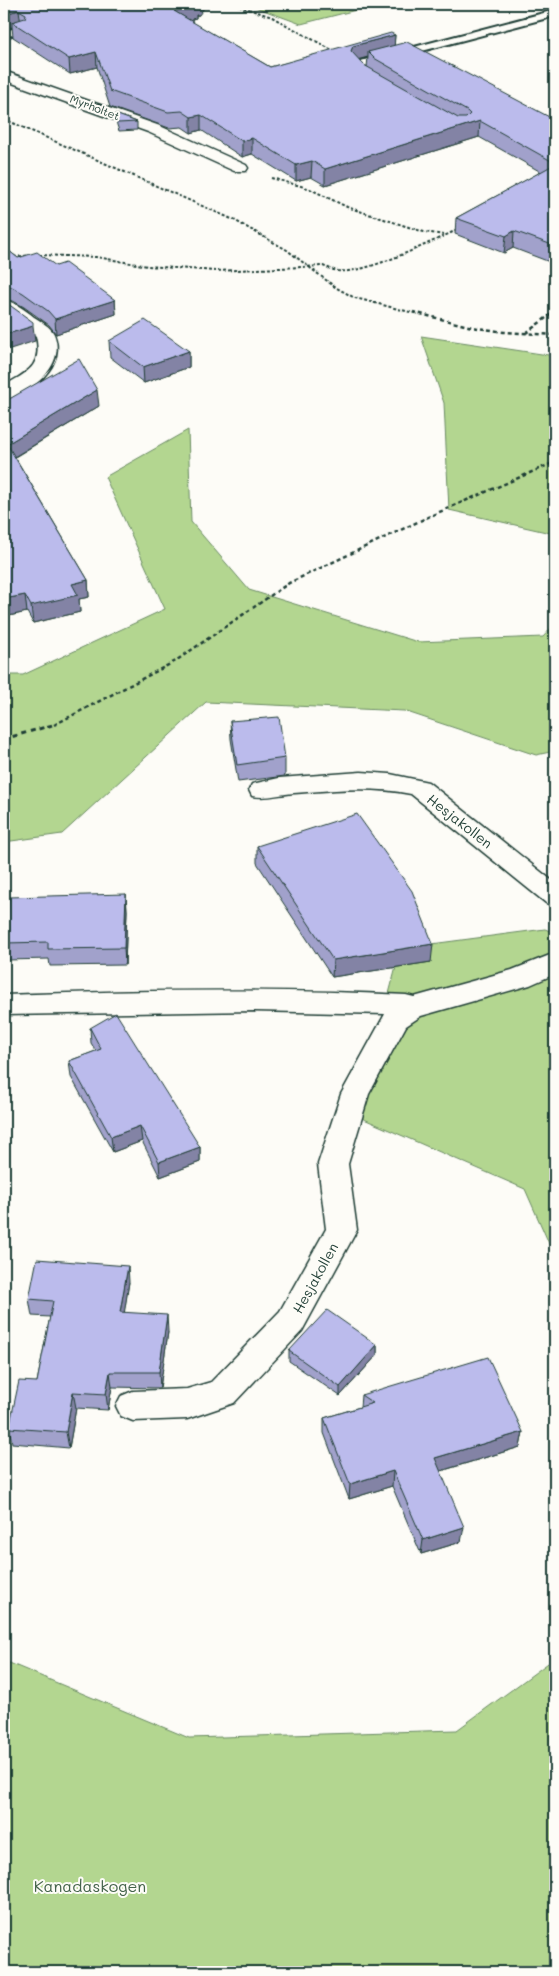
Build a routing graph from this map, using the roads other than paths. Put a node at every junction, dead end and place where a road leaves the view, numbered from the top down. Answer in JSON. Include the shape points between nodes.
{"nodes":[{"id":1,"x":555,"y":13,"type":"edge"},
{"id":2,"x":21,"y":30,"type":"edge"},
{"id":3,"x":4,"y":34,"type":"edge"},
{"id":4,"x":4,"y":75,"type":"edge"},
{"id":5,"x":384,"y":86,"type":"edge"},
{"id":6,"x":240,"y":168,"type":"road end"},
{"id":7,"x":4,"y":306,"type":"edge"},
{"id":8,"x":4,"y":394,"type":"edge"},
{"id":9,"x":261,"y":790,"type":"dead end"},
{"id":10,"x":555,"y":897,"type":"edge"},
{"id":11,"x":555,"y":963,"type":"edge"},
{"id":12,"x":4,"y":1006,"type":"edge"},
{"id":13,"x":412,"y":1008,"type":"junction"},
{"id":14,"x":133,"y":1406,"type":"dead end"}],
"edges":[{"from":1,"to":5,"type":"lane","via":[[357,65],[368,77]]},
{"from":2,"to":3,"type":"lane"},
{"from":4,"to":6,"type":"street","name":"Myrholtet","via":[[154,129]]},
{"from":7,"to":8,"type":"street","via":[[14,309],[45,334],[48,348],[46,363],[34,376]]},
{"from":9,"to":10,"type":"street","name":"Hesjakollen","via":[[361,780],[419,788]]},
{"from":11,"to":13,"type":"street","name":"Hesjakollen","via":[[520,978]]},
{"from":12,"to":13,"type":"street","name":"Hesjakollen","via":[[100,1002],[339,1001]]},
{"from":13,"to":14,"type":"street","name":"Hesjakollen","via":[[396,1019],[355,1094],[333,1164],[342,1230],[291,1321],[222,1393],[187,1404]]}]}
